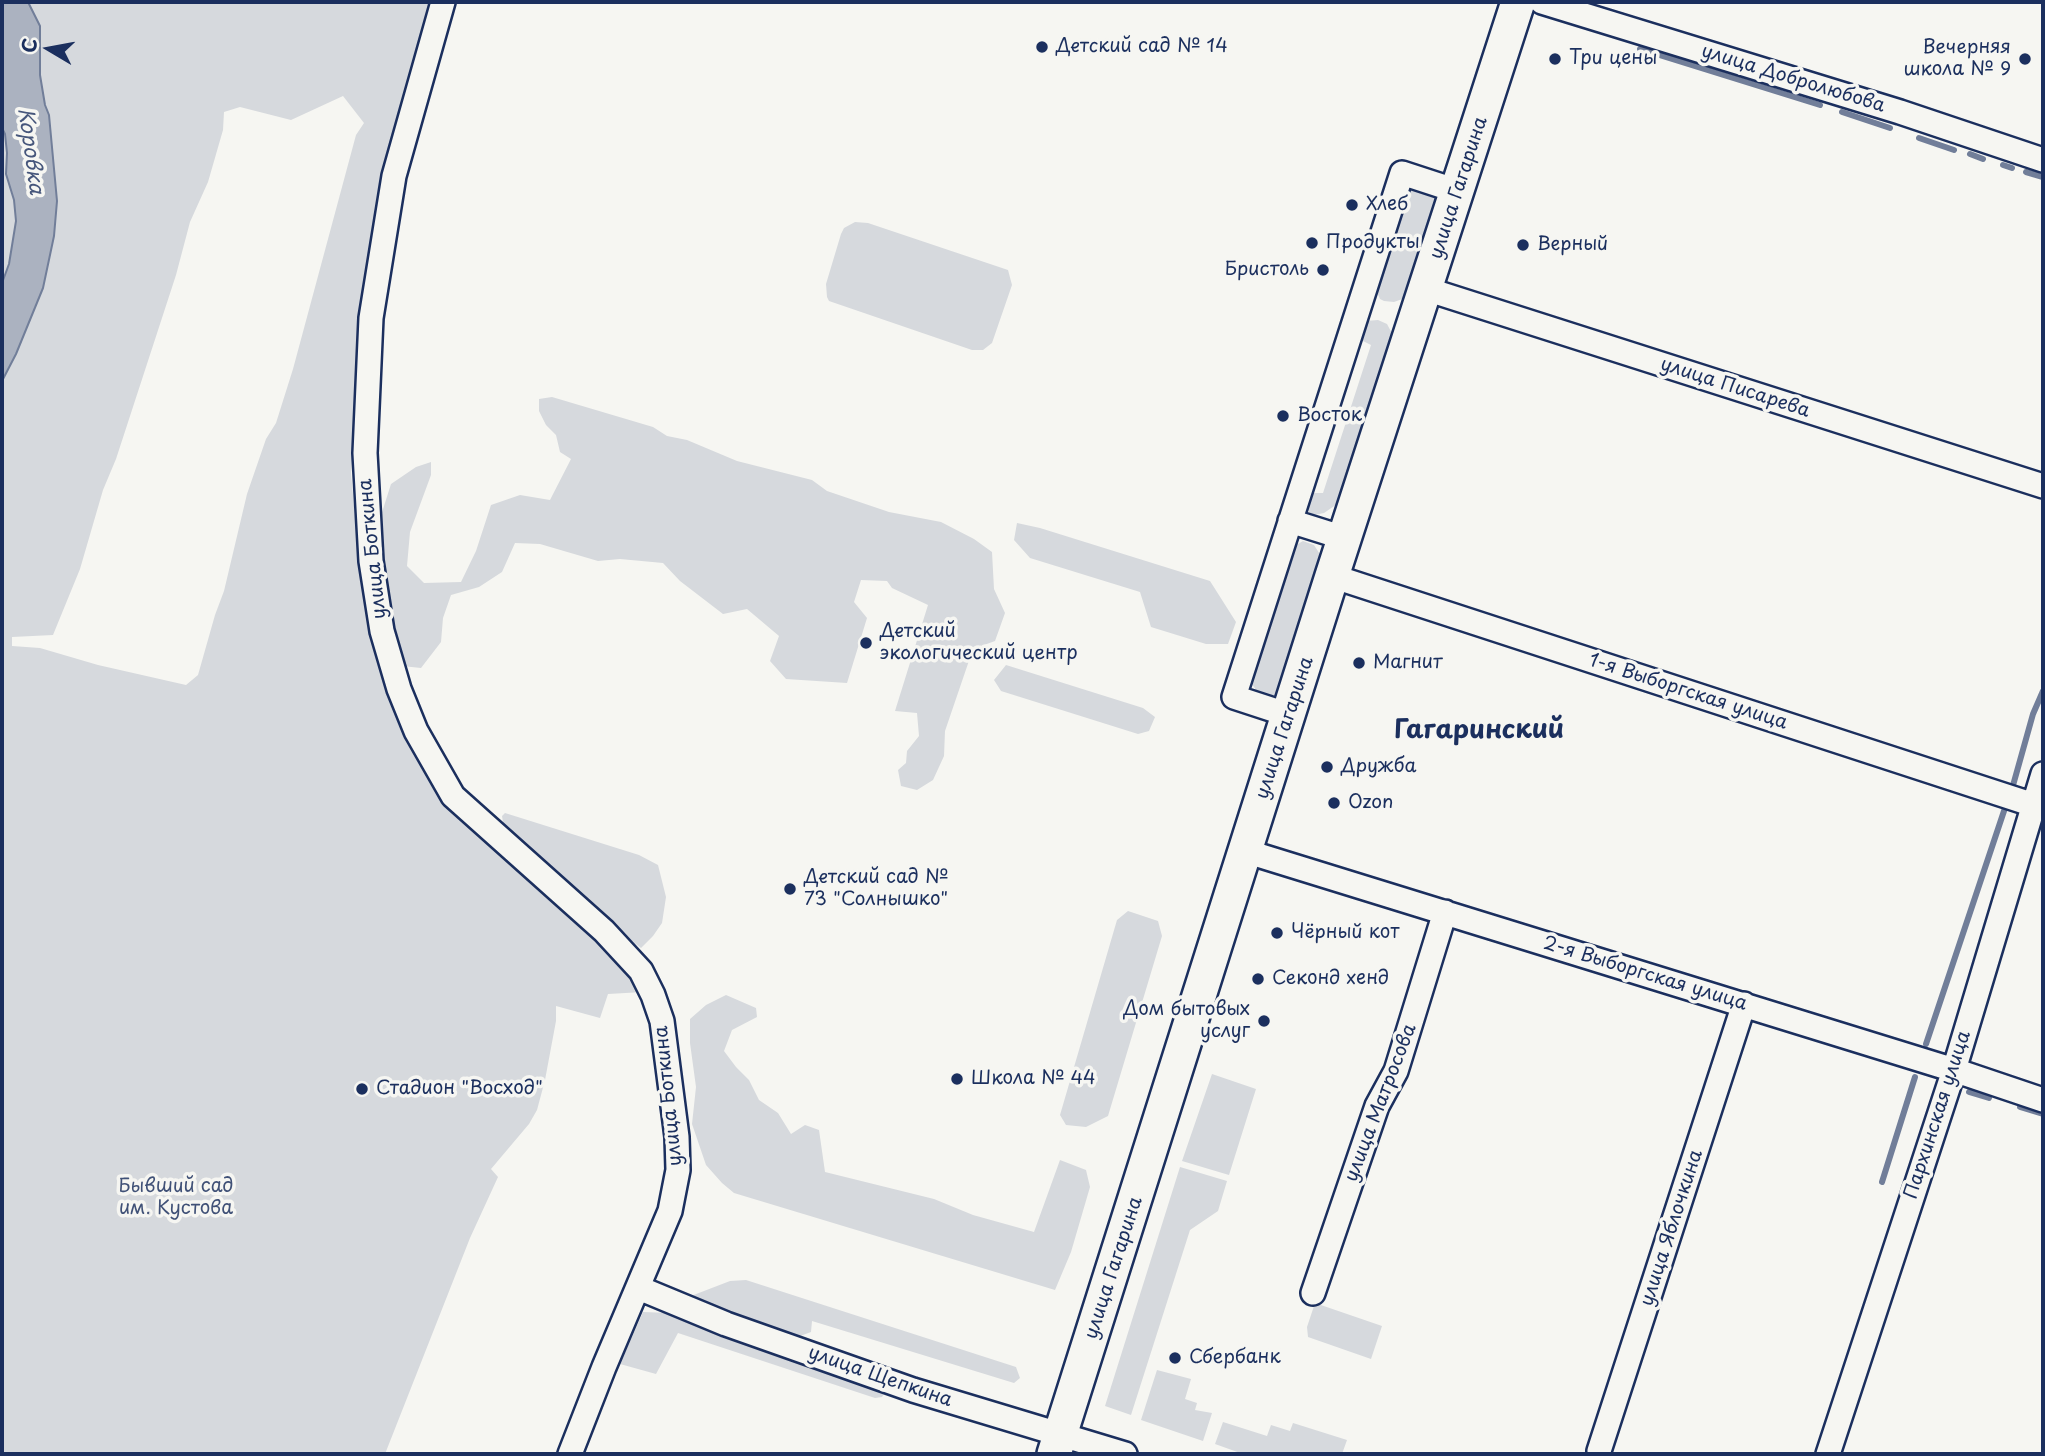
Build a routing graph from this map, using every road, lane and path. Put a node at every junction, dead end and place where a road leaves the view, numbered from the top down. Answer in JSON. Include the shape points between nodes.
{"nodes":[{"id":1,"x":443,"y":2,"type":"edge"},
{"id":2,"x":1518,"y":2,"type":"edge"},
{"id":3,"x":1542,"y":2,"type":"edge"},
{"id":4,"x":2043,"y":160,"type":"edge"},
{"id":5,"x":1457,"y":191,"type":"junction"},
{"id":6,"x":1426,"y":289,"type":"junction"},
{"id":7,"x":2043,"y":486,"type":"edge"},
{"id":8,"x":1290,"y":522,"type":"junction"},
{"id":9,"x":1344,"y":538,"type":"junction"},
{"id":10,"x":1332,"y":576,"type":"junction"},
{"id":11,"x":1289,"y":715,"type":"junction"},
{"id":12,"x":2043,"y":774,"type":"edge"},
{"id":13,"x":2038,"y":807,"type":"edge"},
{"id":14,"x":1245,"y":851,"type":"junction"},
{"id":15,"x":1446,"y":912,"type":"junction"},
{"id":16,"x":1744,"y":1004,"type":"junction"},
{"id":17,"x":1954,"y":1070,"type":"junction"},
{"id":18,"x":2043,"y":1100,"type":"edge"},
{"id":19,"x":639,"y":1288,"type":"junction"},
{"id":20,"x":1313,"y":1293,"type":"dead end"},
{"id":21,"x":1057,"y":1445,"type":"edge"},
{"id":22,"x":1599,"y":1451,"type":"dead end"},
{"id":23,"x":570,"y":1454,"type":"edge"},
{"id":24,"x":1125,"y":1454,"type":"edge"},
{"id":25,"x":1828,"y":1454,"type":"edge"}],
"edges":[{"from":1,"to":19,"type":"street","name":"улица Боткина","via":[[394,176],[372,318],[365,453],[372,572],[382,631],[399,689],[416,732],[453,796],[625,951],[641,971],[658,1007],[668,1054],[678,1170],[670,1211]]},
{"from":2,"to":5,"type":"main road","name":"улица Гагарина"},
{"from":3,"to":4,"type":"street","name":"улица Добролюбова"},
{"from":5,"to":6,"type":"main road","name":"улица Гагарина"},
{"from":5,"to":8,"type":"street","via":[[1402,173]]},
{"from":6,"to":7,"type":"street","name":"улица Писарева"},
{"from":6,"to":9,"type":"main road","name":"улица Гагарина"},
{"from":8,"to":9,"type":"street"},
{"from":8,"to":11,"type":"street","via":[[1234,697]]},
{"from":9,"to":10,"type":"main road","name":"улица Гагарина"},
{"from":10,"to":11,"type":"main road","name":"улица Гагарина"},
{"from":10,"to":13,"type":"street","name":"1-я Выборгская улица"},
{"from":11,"to":14,"type":"main road","name":"улица Гагарина"},
{"from":12,"to":13,"type":"street","name":"Пархинская улица"},
{"from":13,"to":17,"type":"street","name":"Пархинская улица"},
{"from":14,"to":15,"type":"street","name":"2-я Выборгская улица"},
{"from":14,"to":21,"type":"main road","name":"улица Гагарина"},
{"from":15,"to":16,"type":"street","name":"2-я Выборгская улица"},
{"from":15,"to":20,"type":"street","name":"улица Матросова","via":[[1396,1071],[1377,1106]]},
{"from":16,"to":17,"type":"street","name":"2-я Выборгская улица"},
{"from":16,"to":22,"type":"street","name":"улица Яблочкина"},
{"from":17,"to":18,"type":"street","name":"2-я Выборгская улица"},
{"from":17,"to":25,"type":"street","name":"Пархинская улица"},
{"from":19,"to":21,"type":"street","name":"улица Щепкина"},
{"from":19,"to":23,"type":"street","name":"улица Боткина"},
{"from":21,"to":24,"type":"street","name":"улица Щепкина"}]}
